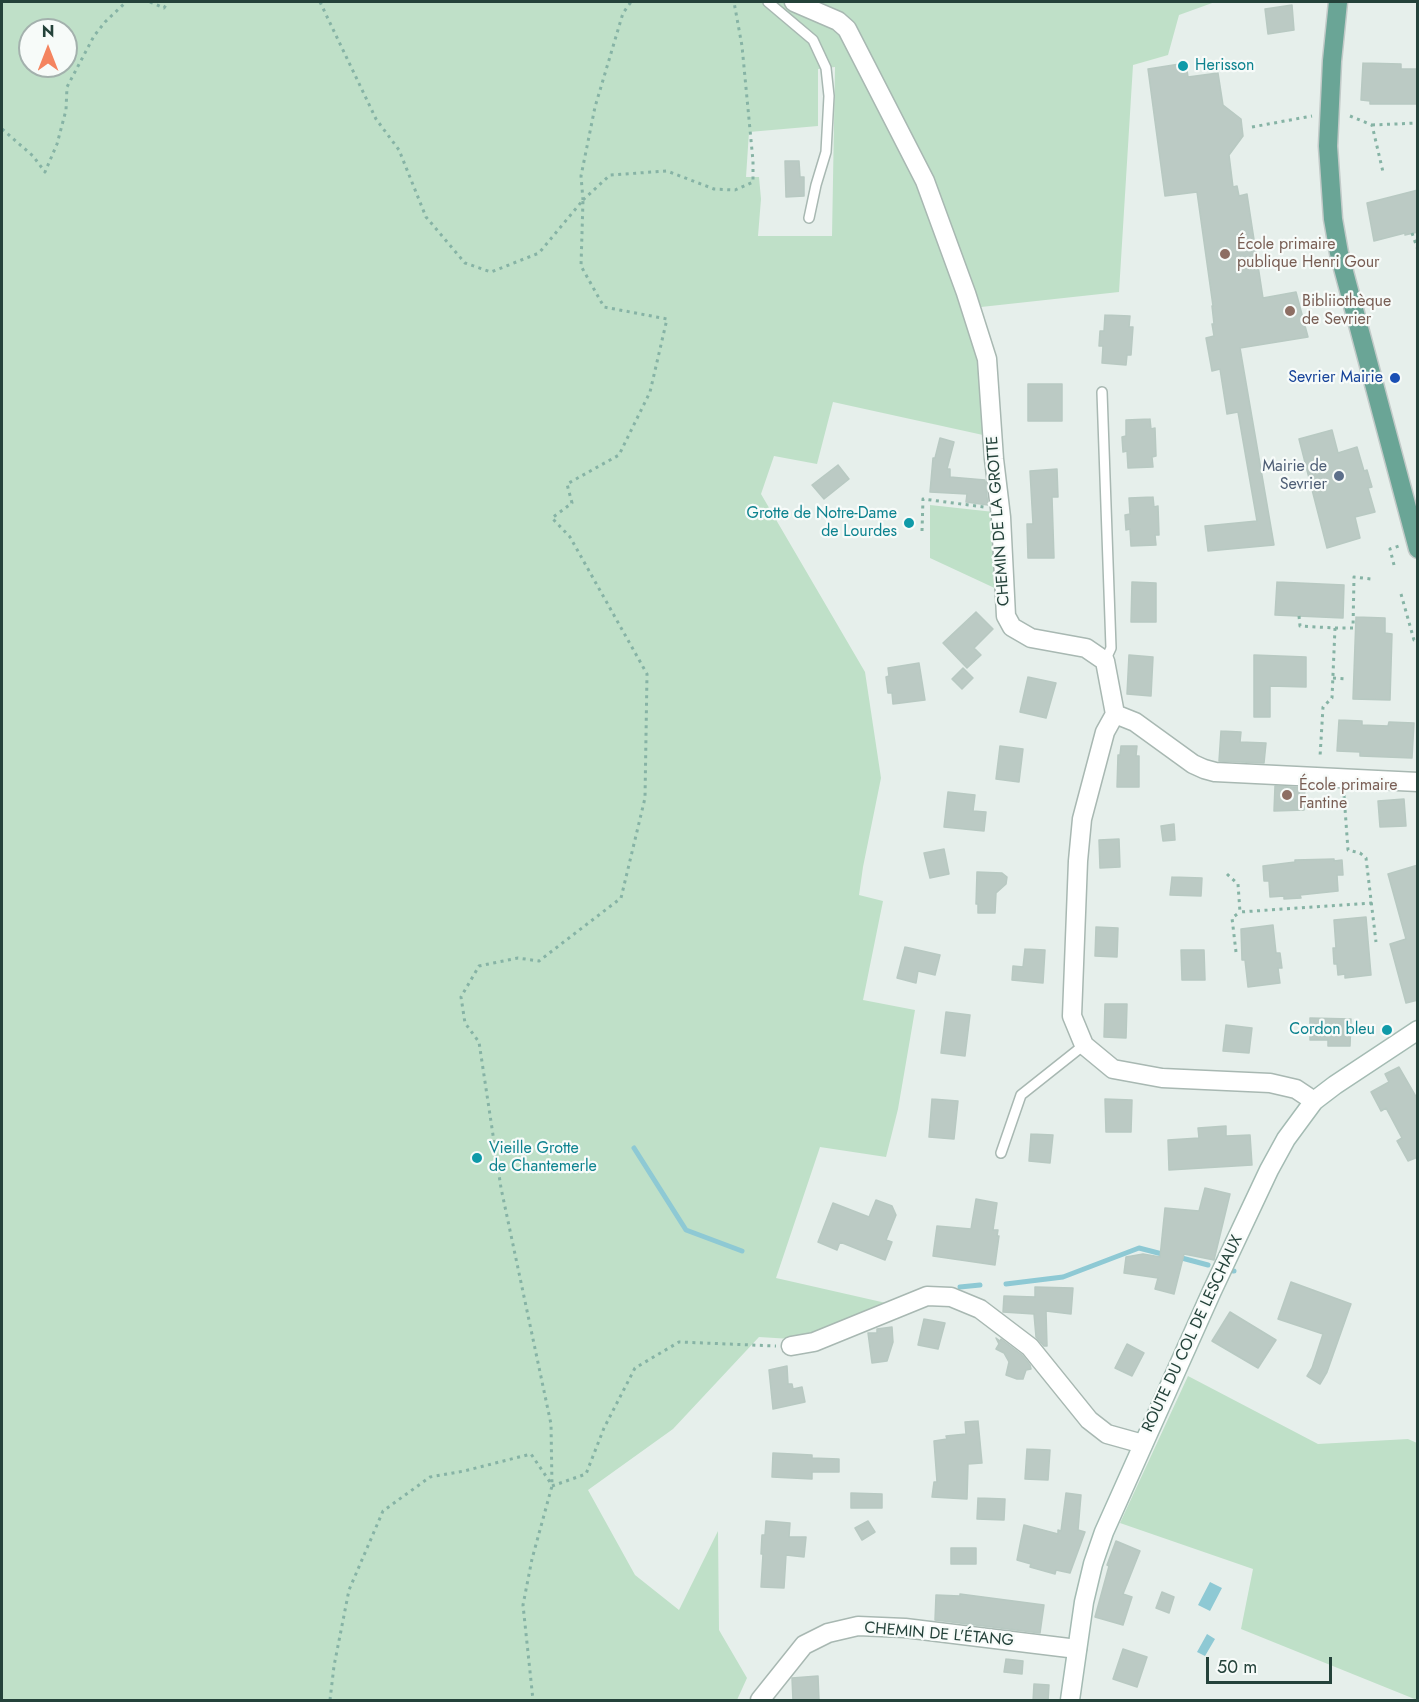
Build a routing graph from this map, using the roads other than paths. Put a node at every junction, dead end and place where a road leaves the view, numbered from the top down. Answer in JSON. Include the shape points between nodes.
{"nodes":[{"id":1,"x":768,"y":2,"type":"edge"},
{"id":2,"x":794,"y":2,"type":"edge"},
{"id":3,"x":1338,"y":2,"type":"edge"},
{"id":4,"x":809,"y":218,"type":"dead end"},
{"id":5,"x":1102,"y":392,"type":"dead end"},
{"id":6,"x":1418,"y":549,"type":"edge"},
{"id":7,"x":1104,"y":660,"type":"junction"},
{"id":8,"x":1115,"y":714,"type":"junction"},
{"id":9,"x":1418,"y":782,"type":"edge"},
{"id":10,"x":1418,"y":1030,"type":"edge"},
{"id":11,"x":1084,"y":1045,"type":"junction"},
{"id":12,"x":1314,"y":1101,"type":"junction"},
{"id":13,"x":1001,"y":1153,"type":"dead end"},
{"id":14,"x":791,"y":1346,"type":"road end"},
{"id":15,"x":1143,"y":1444,"type":"junction"},
{"id":16,"x":1077,"y":1649,"type":"junction"},
{"id":17,"x":760,"y":1701,"type":"edge"},
{"id":18,"x":1070,"y":1701,"type":"edge"}],
"edges":[{"from":1,"to":4,"type":"lane","via":[[813,40],[826,68],[830,96],[826,152]]},
{"from":2,"to":7,"type":"street","name":"CHEMIN DE LA GROTTE","via":[[838,21],[847,29],[925,181],[966,293],[987,359],[1006,616],[1012,627],[1031,638],[1086,648]]},
{"from":3,"to":6,"type":"main road","via":[[1328,146],[1333,219]]},
{"from":5,"to":7,"type":"lane","via":[[1111,648]]},
{"from":7,"to":8,"type":"street"},
{"from":8,"to":9,"type":"street","via":[[1135,722],[1192,764],[1215,772]]},
{"from":8,"to":11,"type":"street","via":[[1105,732],[1082,819],[1078,861],[1072,1016]]},
{"from":10,"to":12,"type":"street","name":"ROUTE DU COL DE LESCHAUX"},
{"from":11,"to":12,"type":"street","via":[[1113,1069],[1162,1078],[1270,1083],[1296,1089]]},
{"from":11,"to":13,"type":"lane","via":[[1021,1095]]},
{"from":12,"to":15,"type":"street","name":"ROUTE DU COL DE LESCHAUX","via":[[1269,1170]]},
{"from":14,"to":15,"type":"street","via":[[814,1342],[927,1296],[951,1297],[980,1309],[1030,1347],[1089,1420],[1107,1434]]},
{"from":15,"to":16,"type":"street","name":"ROUTE DU COL DE LESCHAUX","via":[[1093,1564]]},
{"from":16,"to":17,"type":"street","name":"CHEMIN DE L'ÉTANG","via":[[858,1626],[828,1633],[804,1645]]},
{"from":16,"to":18,"type":"street","name":"ROUTE DU COL DE LESCHAUX"}]}
